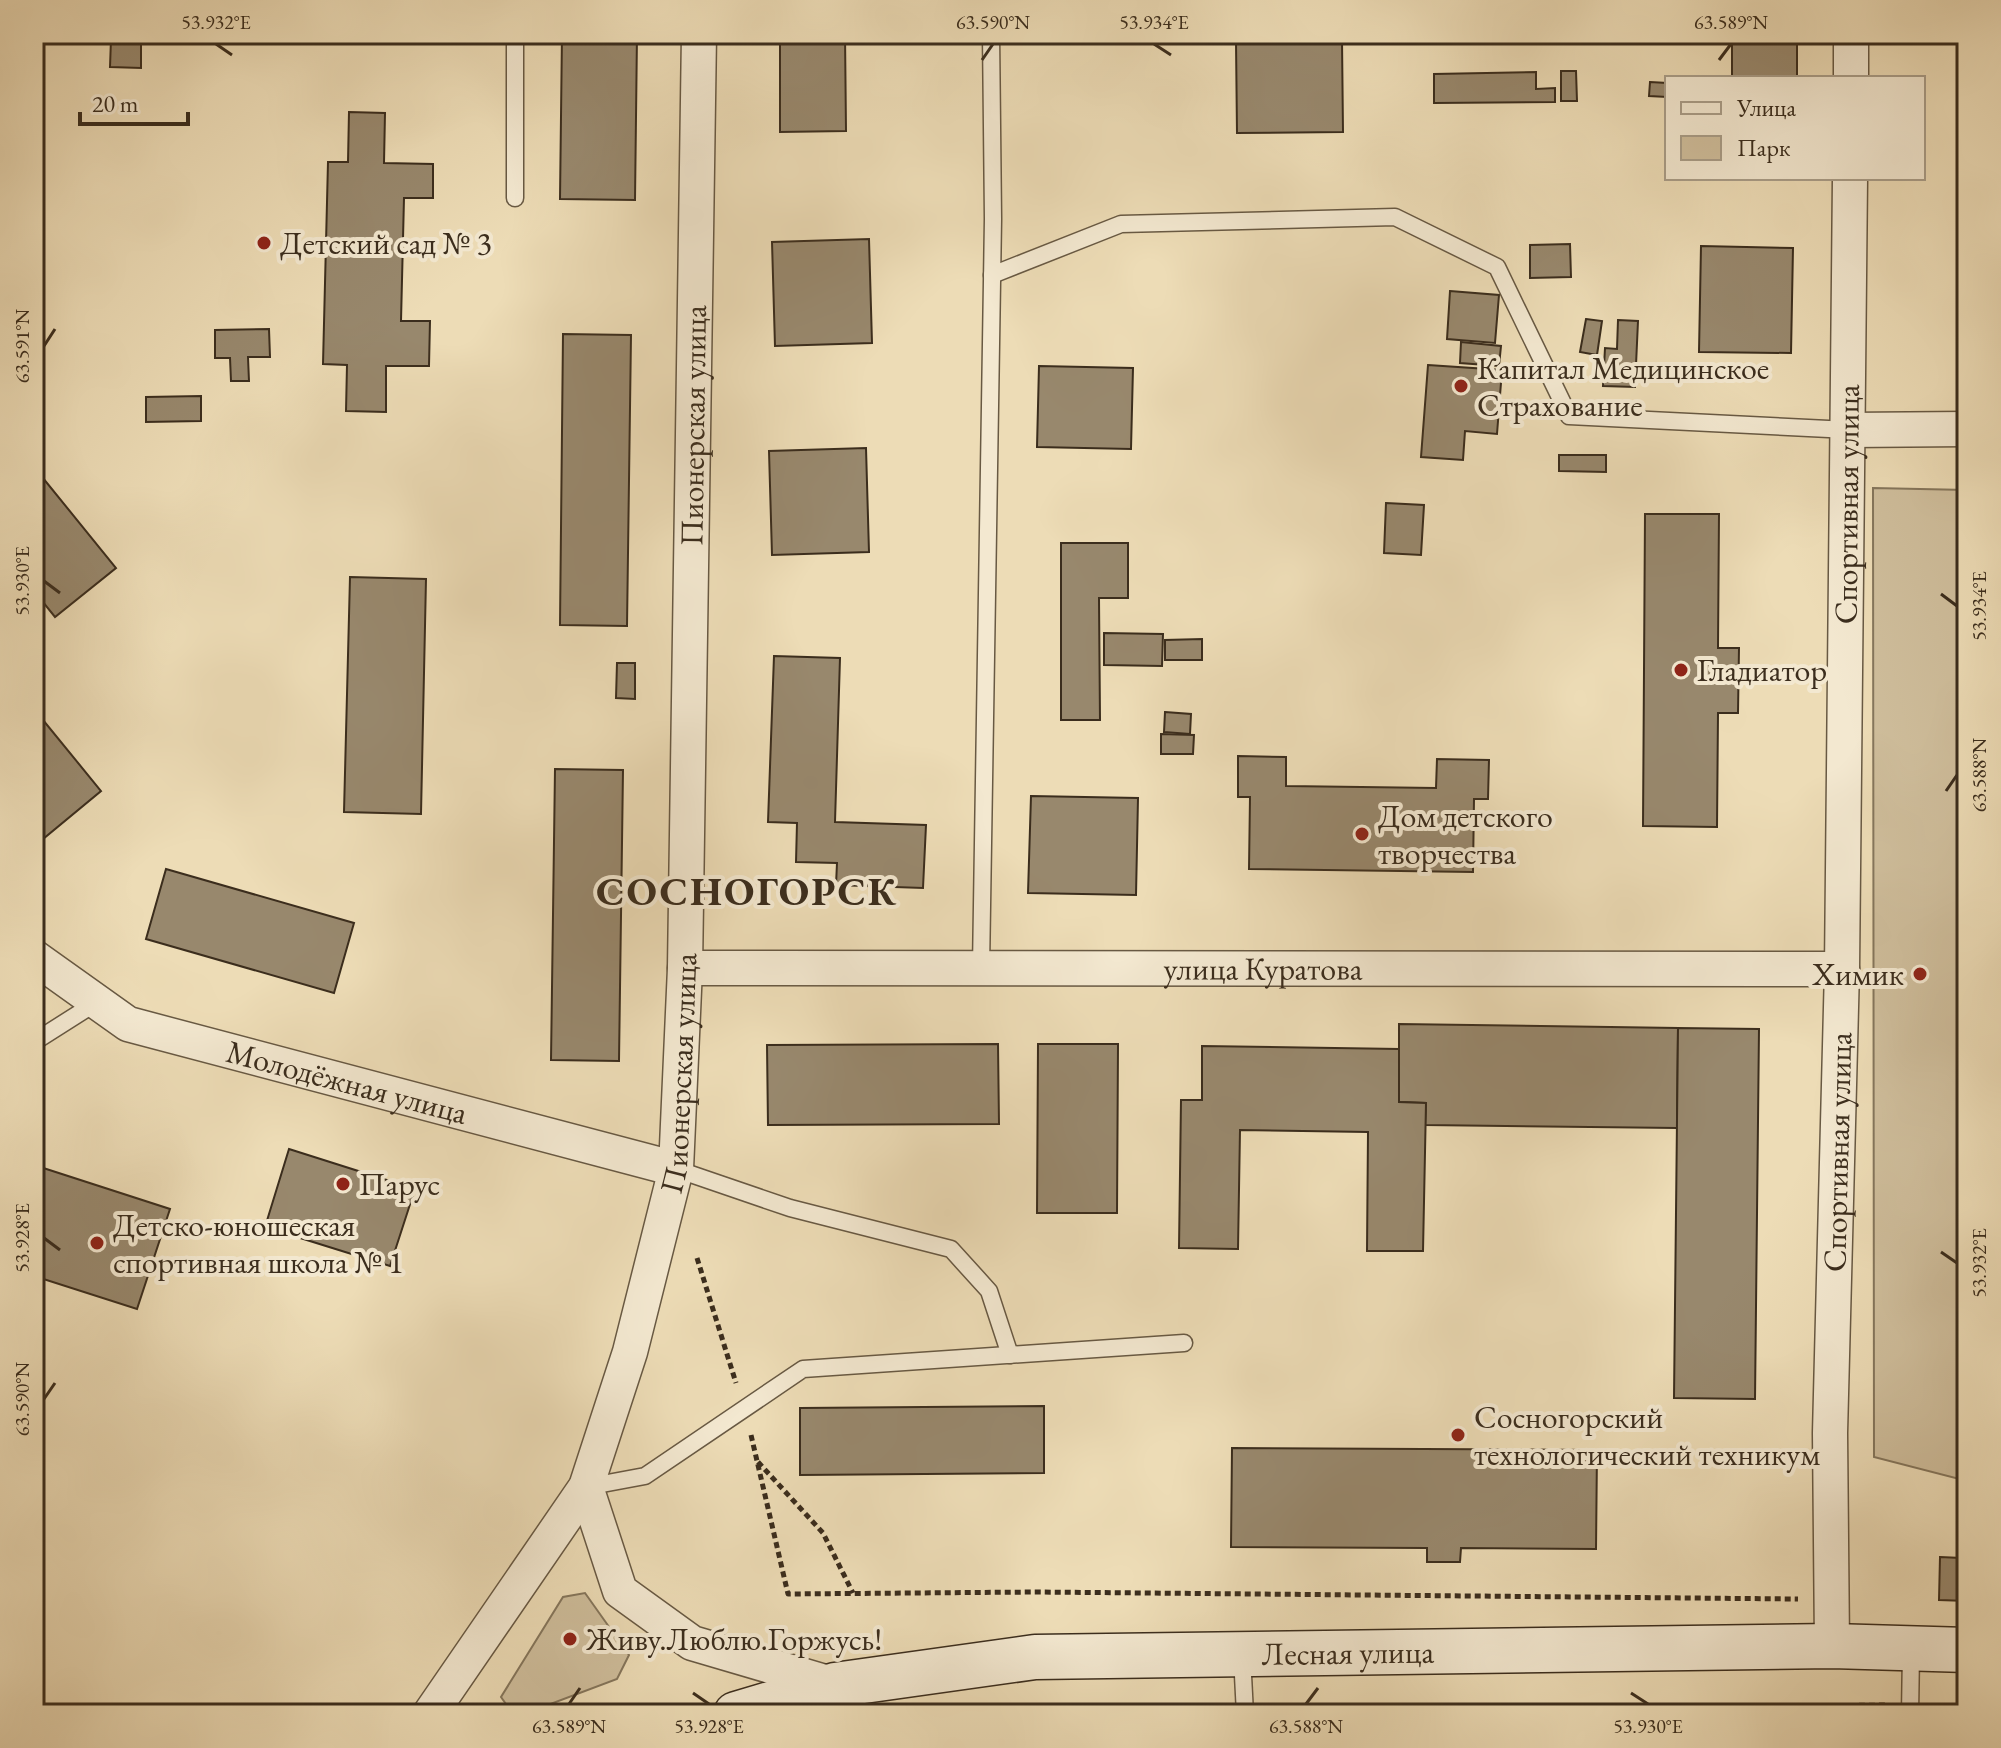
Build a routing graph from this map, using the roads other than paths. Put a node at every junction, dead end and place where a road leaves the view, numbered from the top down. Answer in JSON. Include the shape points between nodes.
{"nodes":[{"id":1,"x":515,"y":34,"type":"edge"},
{"id":2,"x":699,"y":34,"type":"edge"},
{"id":3,"x":991,"y":34,"type":"edge"},
{"id":4,"x":1851,"y":34,"type":"edge"},
{"id":5,"x":1851,"y":76,"type":"edge"},
{"id":6,"x":1850,"y":180,"type":"edge"},
{"id":7,"x":515,"y":198,"type":"dead end"},
{"id":8,"x":992,"y":275,"type":"junction"},
{"id":9,"x":1967,"y":429,"type":"edge"},
{"id":10,"x":1849,"y":430,"type":"junction"},
{"id":11,"x":34,"y":957,"type":"edge"},
{"id":12,"x":685,"y":968,"type":"junction"},
{"id":13,"x":981,"y":968,"type":"junction"},
{"id":14,"x":1842,"y":969,"type":"junction"},
{"id":15,"x":97,"y":1002,"type":"junction"},
{"id":16,"x":34,"y":1042,"type":"edge"},
{"id":17,"x":676,"y":1169,"type":"junction"},
{"id":18,"x":1184,"y":1343,"type":"dead end"},
{"id":19,"x":1010,"y":1355,"type":"junction"},
{"id":20,"x":586,"y":1487,"type":"junction"},
{"id":21,"x":1832,"y":1646,"type":"junction"},
{"id":22,"x":1912,"y":1648,"type":"junction"},
{"id":23,"x":1967,"y":1650,"type":"edge"},
{"id":24,"x":1242,"y":1654,"type":"junction"},
{"id":25,"x":835,"y":1685,"type":"junction"},
{"id":26,"x":1910,"y":1709,"type":"edge"},
{"id":27,"x":430,"y":1714,"type":"edge"},
{"id":28,"x":736,"y":1714,"type":"edge"},
{"id":29,"x":1244,"y":1714,"type":"edge"}],
"edges":[{"from":1,"to":7,"type":"lane"},
{"from":2,"to":12,"type":"street","name":"Пионерская улица"},
{"from":3,"to":8,"type":"lane"},
{"from":4,"to":5,"type":"street"},
{"from":6,"to":10,"type":"street","name":"Спортивная улица"},
{"from":8,"to":10,"type":"lane","via":[[1121,224],[1395,217],[1497,267],[1569,416]]},
{"from":8,"to":13,"type":"lane"},
{"from":9,"to":10,"type":"street"},
{"from":10,"to":14,"type":"street","name":"Спортивная улица"},
{"from":11,"to":15,"type":"street","name":"Молодёжная улица"},
{"from":12,"to":13,"type":"street","name":"улица Куратова"},
{"from":12,"to":17,"type":"street","name":"Пионерская улица"},
{"from":13,"to":14,"type":"street","name":"улица Куратова"},
{"from":14,"to":21,"type":"street","name":"Спортивная улица","via":[[1830,1433]]},
{"from":15,"to":16,"type":"lane"},
{"from":15,"to":17,"type":"street","name":"Молодёжная улица","via":[[128,1024]]},
{"from":17,"to":19,"type":"lane","via":[[790,1208],[951,1249],[989,1291]]},
{"from":17,"to":20,"type":"street","name":"Пионерская улица","via":[[630,1352]]},
{"from":18,"to":19,"type":"lane"},
{"from":19,"to":20,"type":"lane","via":[[803,1369],[645,1476]]},
{"from":20,"to":25,"type":"street","via":[[620,1591],[692,1643]]},
{"from":20,"to":27,"type":"street","name":"Пионерская улица"},
{"from":21,"to":22,"type":"main road","name":"Лесная улица"},
{"from":21,"to":24,"type":"main road","name":"Лесная улица"},
{"from":22,"to":23,"type":"main road","name":"Лесная улица"},
{"from":22,"to":26,"type":"lane"},
{"from":24,"to":25,"type":"main road","name":"Лесная улица","via":[[1035,1657]]},
{"from":24,"to":29,"type":"lane"},
{"from":25,"to":28,"type":"main road","name":"Лесная улица"}]}
